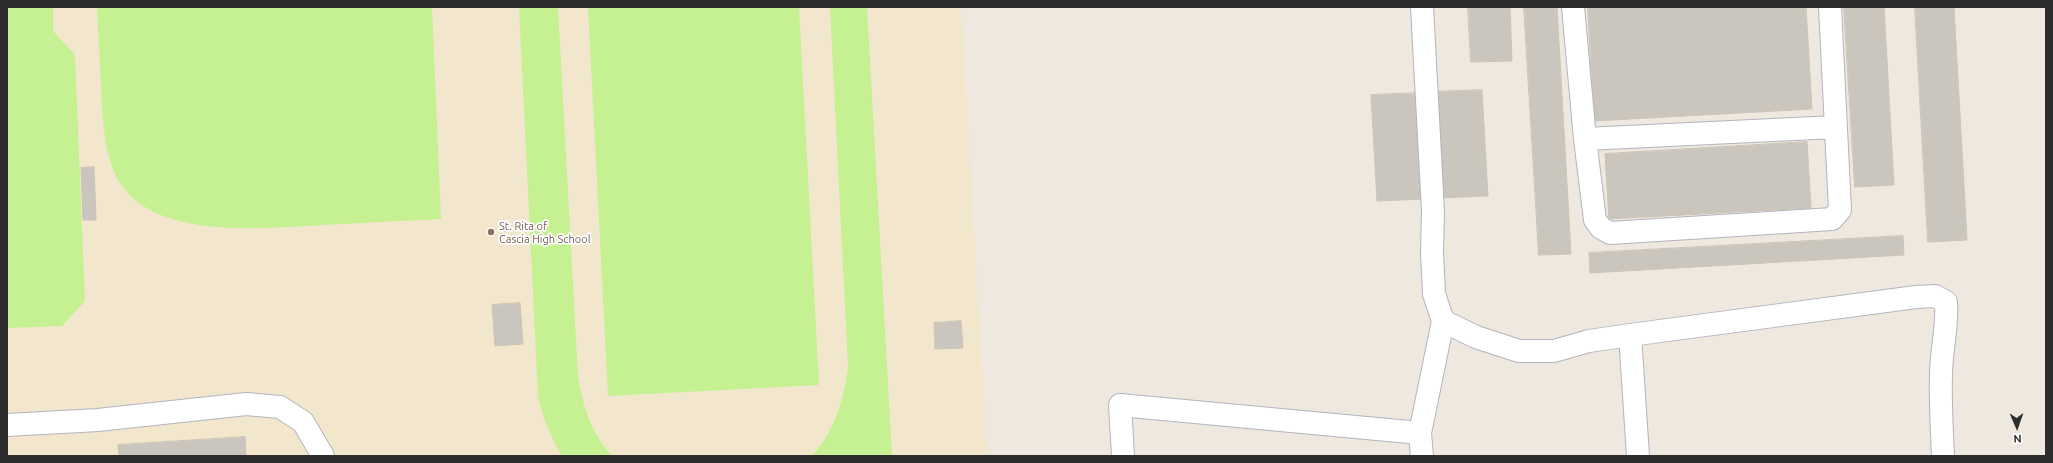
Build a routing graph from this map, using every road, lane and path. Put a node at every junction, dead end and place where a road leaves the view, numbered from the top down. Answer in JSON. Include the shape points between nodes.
{"nodes":[{"id":1,"x":1422,"y":7,"type":"edge"},
{"id":2,"x":1573,"y":7,"type":"edge"},
{"id":3,"x":1830,"y":7,"type":"edge"},
{"id":4,"x":1836,"y":127,"type":"junction"},
{"id":5,"x":1585,"y":139,"type":"junction"},
{"id":6,"x":1443,"y":321,"type":"junction"},
{"id":7,"x":1630,"y":335,"type":"junction"},
{"id":8,"x":7,"y":424,"type":"edge"},
{"id":9,"x":1420,"y":433,"type":"junction"},
{"id":10,"x":323,"y":456,"type":"edge"},
{"id":11,"x":1123,"y":456,"type":"edge"},
{"id":12,"x":1422,"y":456,"type":"edge"},
{"id":13,"x":1638,"y":456,"type":"edge"},
{"id":14,"x":1943,"y":456,"type":"edge"}],
"edges":[{"from":1,"to":6,"type":"lane","via":[[1433,211],[1434,294]]},
{"from":2,"to":5,"type":"lane"},
{"from":3,"to":4,"type":"lane"},
{"from":4,"to":5,"type":"lane"},
{"from":4,"to":5,"type":"lane","via":[[1840,210],[1832,219],[1610,233],[1600,228],[1595,220]]},
{"from":6,"to":7,"type":"lane","via":[[1476,337],[1519,350],[1554,351],[1590,341]]},
{"from":6,"to":9,"type":"lane"},
{"from":7,"to":13,"type":"lane"},
{"from":7,"to":14,"type":"lane","via":[[1760,316],[1935,296],[1946,302],[1947,315],[1941,375]]},
{"from":8,"to":10,"type":"lane","via":[[98,420],[246,404],[280,407],[303,422]]},
{"from":9,"to":11,"type":"lane","via":[[1120,405]]},
{"from":9,"to":12,"type":"lane"}]}
